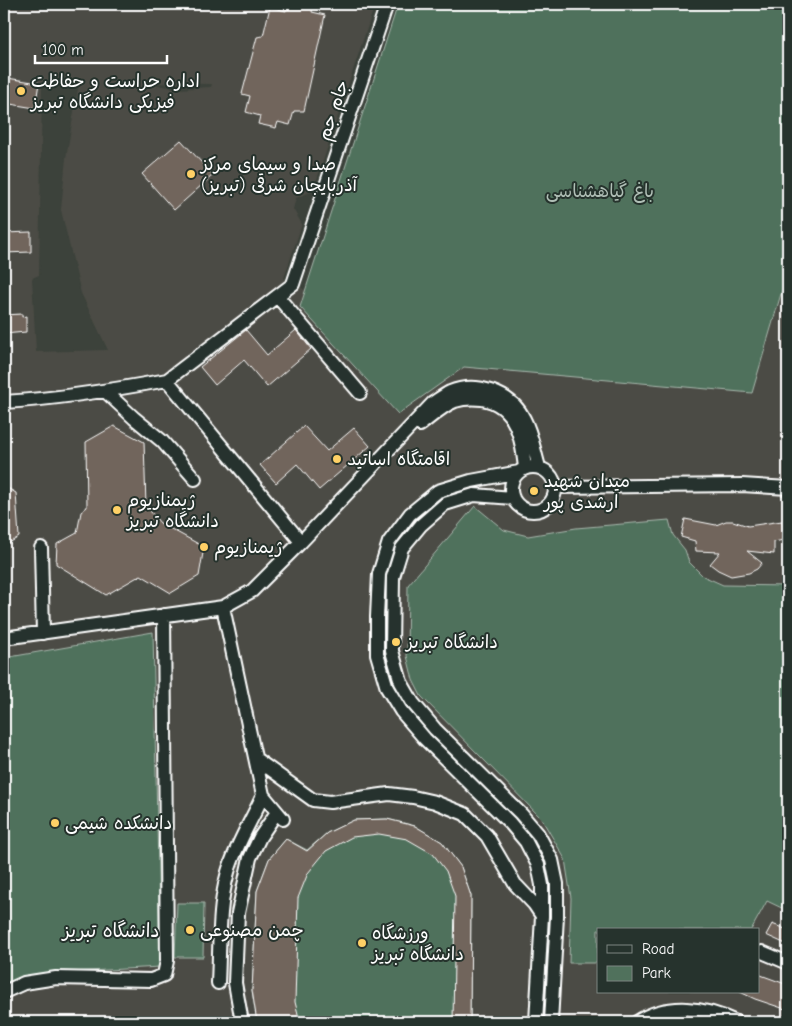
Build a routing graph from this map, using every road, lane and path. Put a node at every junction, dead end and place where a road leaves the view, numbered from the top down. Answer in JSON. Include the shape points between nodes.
{"nodes":[{"id":1,"x":387,"y":4,"type":"edge"},
{"id":2,"x":277,"y":296,"type":"junction"},
{"id":3,"x":167,"y":380,"type":"junction"},
{"id":4,"x":105,"y":392,"type":"junction"},
{"id":5,"x":360,"y":393,"type":"dead end"},
{"id":6,"x":4,"y":402,"type":"edge"},
{"id":7,"x":387,"y":452,"type":"junction"},
{"id":8,"x":539,"y":467,"type":"junction"},
{"id":9,"x":522,"y":470,"type":"junction"},
{"id":10,"x":195,"y":478,"type":"dead end"},
{"id":11,"x":555,"y":487,"type":"junction"},
{"id":12,"x":788,"y":488,"type":"edge"},
{"id":13,"x":513,"y":498,"type":"junction"},
{"id":14,"x":301,"y":542,"type":"junction"},
{"id":15,"x":41,"y":548,"type":"dead end"},
{"id":16,"x":223,"y":607,"type":"junction"},
{"id":17,"x":164,"y":615,"type":"junction"},
{"id":18,"x":43,"y":632,"type":"junction"},
{"id":19,"x":4,"y":638,"type":"edge"},
{"id":20,"x":256,"y":759,"type":"junction"},
{"id":21,"x":263,"y":795,"type":"junction"},
{"id":22,"x":542,"y":916,"type":"junction"},
{"id":23,"x":762,"y":952,"type":"dead end"},
{"id":24,"x":788,"y":963,"type":"edge"},
{"id":25,"x":218,"y":983,"type":"dead end"},
{"id":26,"x":4,"y":992,"type":"edge"},
{"id":27,"x":242,"y":1022,"type":"edge"},
{"id":28,"x":536,"y":1022,"type":"edge"},
{"id":29,"x":551,"y":1022,"type":"edge"},
{"id":30,"x":637,"y":1022,"type":"edge"},
{"id":31,"x":736,"y":1022,"type":"edge"}],
"edges":[{"from":1,"to":2,"type":"street","name":"جام جم","via":[[293,284]]},
{"from":2,"to":3,"type":"street"},
{"from":2,"to":5,"type":"street"},
{"from":3,"to":4,"type":"street"},
{"from":3,"to":14,"type":"street"},
{"from":4,"to":6,"type":"street"},
{"from":4,"to":10,"type":"street","via":[[162,441]]},
{"from":7,"to":8,"type":"street","via":[[433,402],[450,392],[468,388],[491,391],[510,400],[523,416]]},
{"from":7,"to":9,"type":"street","via":[[454,401],[468,398],[488,400],[504,408],[515,422],[520,433]]},
{"from":7,"to":14,"type":"street"},
{"from":8,"to":9,"type":"street"},
{"from":8,"to":11,"type":"street","via":[[550,475]]},
{"from":9,"to":13,"type":"street","via":[[511,485]]},
{"from":9,"to":22,"type":"street","via":[[438,491],[410,514],[389,542],[379,574],[377,654],[387,688],[402,711],[425,739],[526,842],[538,865]]},
{"from":11,"to":12,"type":"street","via":[[742,485]]},
{"from":11,"to":13,"type":"street","via":[[552,500],[535,511],[522,508]]},
{"from":13,"to":29,"type":"street","via":[[474,495],[445,504],[420,525],[402,548],[393,577],[392,651],[401,682],[413,703],[538,834],[552,860],[557,884],[557,916]]},
{"from":14,"to":16,"type":"street","via":[[252,591]]},
{"from":15,"to":18,"type":"street"},
{"from":16,"to":17,"type":"street"},
{"from":16,"to":20,"type":"street"},
{"from":17,"to":18,"type":"street"},
{"from":17,"to":26,"type":"street","via":[[167,961],[164,975],[151,980],[56,978],[24,983]]},
{"from":18,"to":19,"type":"street"},
{"from":20,"to":21,"type":"street"},
{"from":20,"to":22,"type":"street","via":[[313,800],[330,802],[389,794],[413,796],[465,814],[488,836],[515,884]]},
{"from":21,"to":25,"type":"street","via":[[228,870],[222,893]]},
{"from":21,"to":27,"type":"street","via":[[280,816],[260,837],[250,858],[238,913],[235,983]]},
{"from":22,"to":28,"type":"street"},
{"from":23,"to":24,"type":"street"},
{"from":30,"to":31,"type":"street","via":[[664,1011],[691,1008],[721,1014]]}]}
